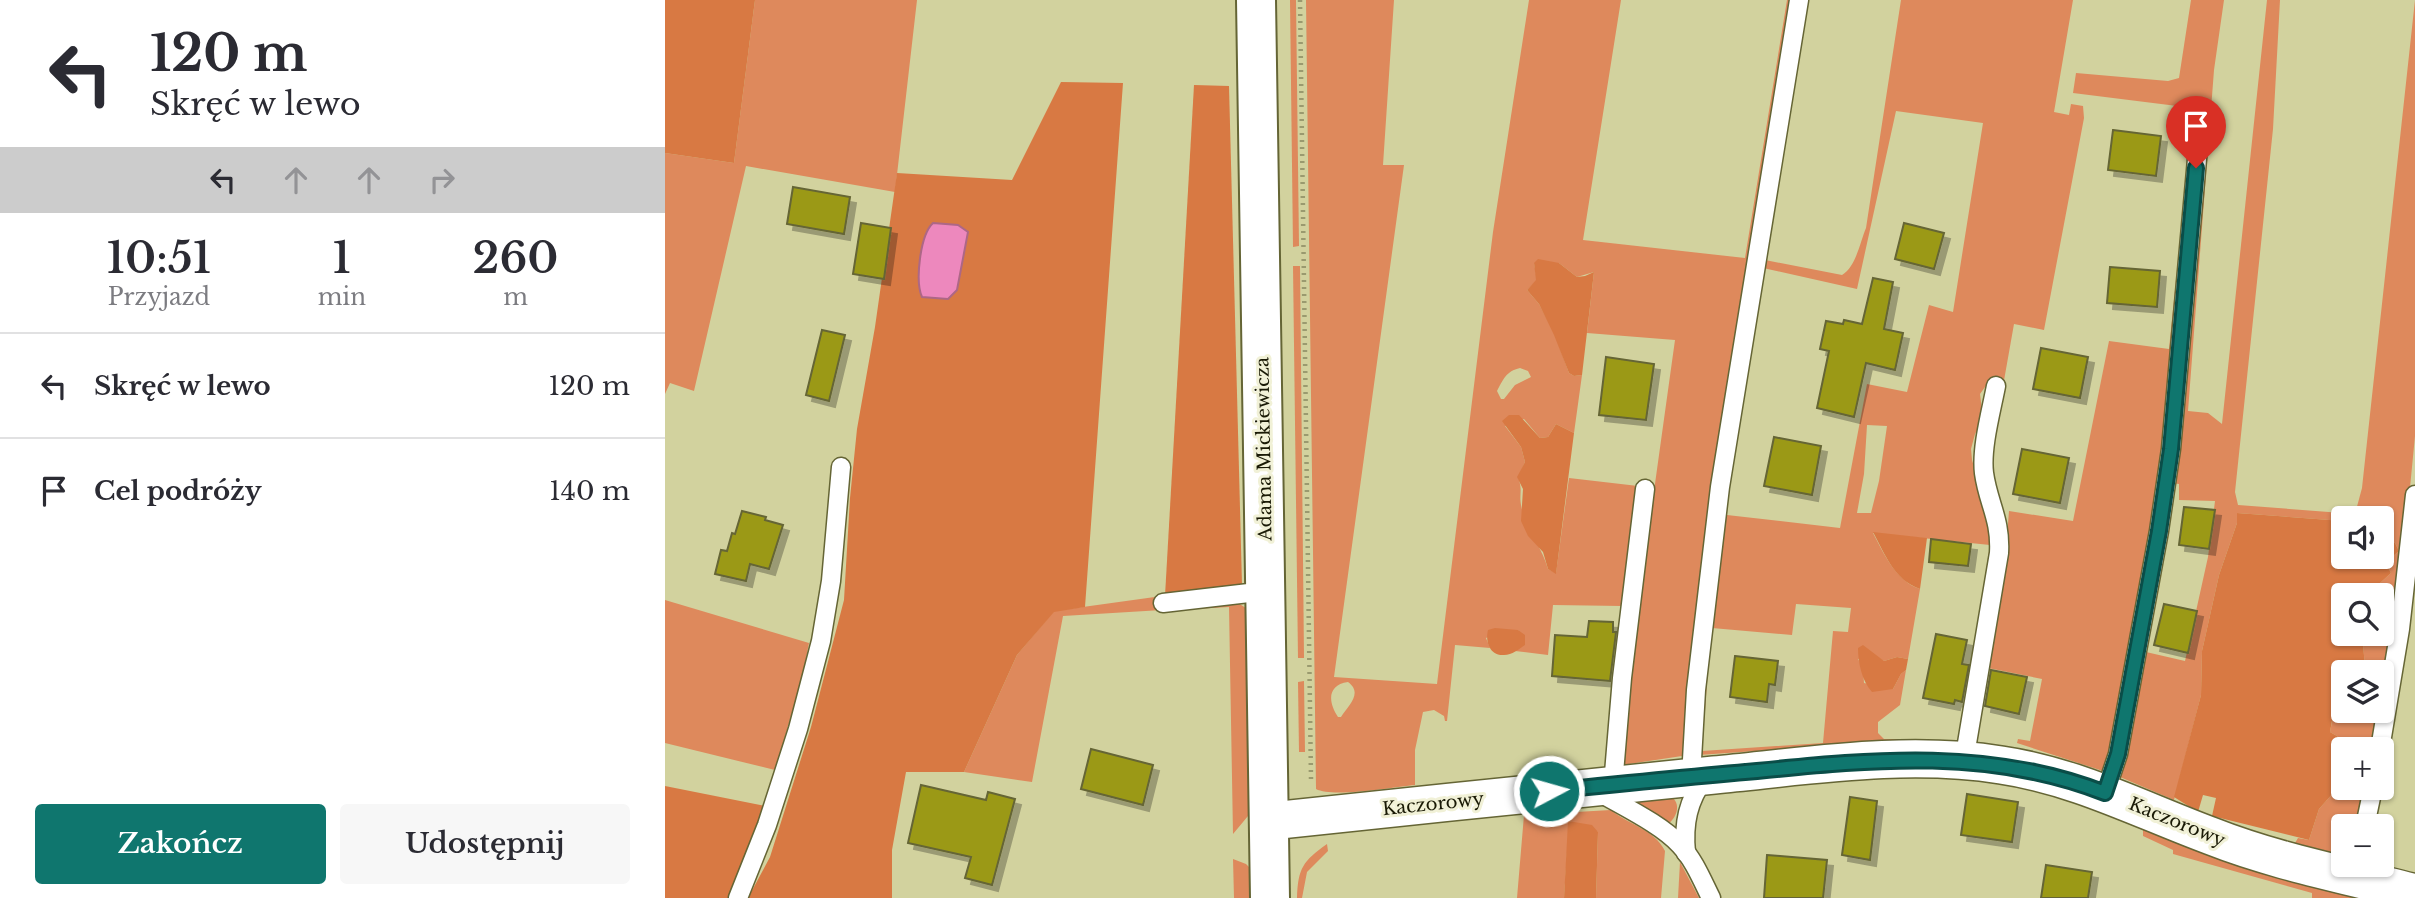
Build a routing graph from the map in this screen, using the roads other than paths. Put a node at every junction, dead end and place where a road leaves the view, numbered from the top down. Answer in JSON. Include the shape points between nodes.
{"nodes":[{"id":1,"x":1256,"y":0,"type":"edge"},
{"id":2,"x":1798,"y":0,"type":"edge"},
{"id":3,"x":2198,"y":148,"type":"dead end"},
{"id":4,"x":1996,"y":386,"type":"dead end"},
{"id":5,"x":841,"y":467,"type":"dead end"},
{"id":6,"x":1646,"y":489,"type":"dead end"},
{"id":7,"x":2415,"y":495,"type":"edge"},
{"id":8,"x":1266,"y":591,"type":"junction"},
{"id":9,"x":1163,"y":603,"type":"dead end"},
{"id":10,"x":2382,"y":737,"type":"edge"},
{"id":11,"x":1964,"y":761,"type":"junction"},
{"id":12,"x":1699,"y":776,"type":"junction"},
{"id":13,"x":1601,"y":786,"type":"junction"},
{"id":14,"x":2105,"y":793,"type":"junction"},
{"id":15,"x":1270,"y":821,"type":"junction"},
{"id":16,"x":1686,"y":853,"type":"junction"},
{"id":17,"x":2331,"y":868,"type":"edge"},
{"id":18,"x":2371,"y":877,"type":"edge"},
{"id":19,"x":2415,"y":893,"type":"edge"},
{"id":20,"x":738,"y":898,"type":"edge"},
{"id":21,"x":1270,"y":898,"type":"edge"},
{"id":22,"x":1711,"y":898,"type":"edge"}],
"edges":[{"from":1,"to":8,"type":"street","name":"Adama Mickiewicza"},
{"from":2,"to":12,"type":"lane","via":[[1720,487],[1696,690]]},
{"from":3,"to":14,"type":"lane","via":[[2166,488],[2118,754]]},
{"from":4,"to":11,"type":"lane","via":[[1984,471],[1999,526],[1999,553]]},
{"from":5,"to":20,"type":"lane","via":[[821,641],[798,729]]},
{"from":6,"to":13,"type":"lane","via":[[1622,678]]},
{"from":7,"to":10,"type":"lane"},
{"from":8,"to":9,"type":"lane"},
{"from":8,"to":15,"type":"street","name":"Adama Mickiewicza"},
{"from":11,"to":12,"type":"street","name":"Kaczorowy","via":[[1909,758]]},
{"from":11,"to":14,"type":"street","name":"Kaczorowy","via":[[2048,774]]},
{"from":12,"to":13,"type":"street","name":"Kaczorowy"},
{"from":12,"to":16,"type":"lane","via":[[1685,824]]},
{"from":13,"to":15,"type":"street","name":"Kaczorowy"},
{"from":13,"to":16,"type":"lane"},
{"from":14,"to":17,"type":"street","name":"Kaczorowy","via":[[2213,837],[2289,862]]},
{"from":15,"to":21,"type":"street","name":"Adama Mickiewicza"},
{"from":16,"to":22,"type":"lane"},
{"from":18,"to":19,"type":"street","name":"Kaczorowy"}]}
